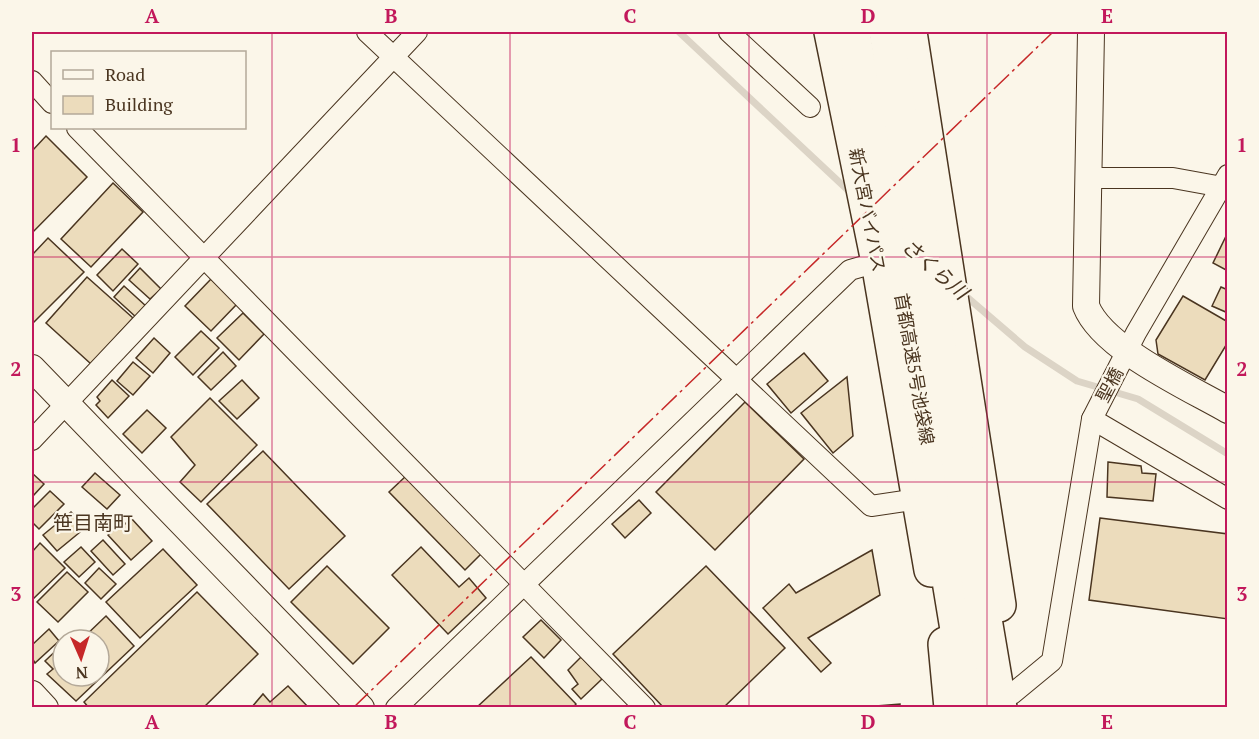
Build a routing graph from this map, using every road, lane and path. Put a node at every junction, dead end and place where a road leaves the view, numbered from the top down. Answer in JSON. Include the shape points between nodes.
{"nodes":[{"id":1,"x":367,"y":32,"type":"edge"},
{"id":2,"x":417,"y":32,"type":"edge"},
{"id":3,"x":729,"y":32,"type":"edge"},
{"id":4,"x":831,"y":32,"type":"edge"},
{"id":5,"x":854,"y":32,"type":"edge"},
{"id":6,"x":886,"y":32,"type":"edge"},
{"id":7,"x":910,"y":32,"type":"edge"},
{"id":8,"x":1091,"y":32,"type":"edge"},
{"id":9,"x":394,"y":57,"type":"junction"},
{"id":10,"x":32,"y":81,"type":"edge"},
{"id":11,"x":51,"y":102,"type":"edge"},
{"id":12,"x":810,"y":107,"type":"dead end"},
{"id":13,"x":78,"y":129,"type":"edge"},
{"id":14,"x":1087,"y":178,"type":"junction"},
{"id":15,"x":1226,"y":183,"type":"edge"},
{"id":16,"x":204,"y":258,"type":"junction"},
{"id":17,"x":878,"y":262,"type":"junction"},
{"id":18,"x":1127,"y":351,"type":"junction"},
{"id":19,"x":32,"y":368,"type":"edge"},
{"id":20,"x":737,"y":380,"type":"junction"},
{"id":21,"x":66,"y":403,"type":"junction"},
{"id":22,"x":1227,"y":410,"type":"edge"},
{"id":23,"x":1096,"y":411,"type":"junction"},
{"id":24,"x":32,"y":440,"type":"edge"},
{"id":25,"x":918,"y":499,"type":"junction"},
{"id":26,"x":1227,"y":499,"type":"edge"},
{"id":27,"x":524,"y":585,"type":"junction"},
{"id":28,"x":945,"y":644,"type":"junction"},
{"id":29,"x":32,"y":694,"type":"edge"},
{"id":30,"x":1009,"y":703,"type":"edge"},
{"id":31,"x":45,"y":708,"type":"edge"},
{"id":32,"x":361,"y":708,"type":"edge"},
{"id":33,"x":396,"y":708,"type":"edge"},
{"id":34,"x":645,"y":708,"type":"edge"},
{"id":35,"x":951,"y":708,"type":"edge"},
{"id":36,"x":956,"y":708,"type":"edge"},
{"id":37,"x":970,"y":708,"type":"edge"}],
"edges":[{"from":1,"to":9,"type":"street"},
{"from":2,"to":9,"type":"street"},
{"from":3,"to":12,"type":"street"},
{"from":4,"to":17,"type":"highway","name":"新大宮バイパス"},
{"from":5,"to":37,"type":"highway","name":"首都高速5号池袋線"},
{"from":6,"to":30,"type":"highway","name":"首都高速5号池袋線"},
{"from":7,"to":30,"type":"highway"},
{"from":8,"to":14,"type":"street"},
{"from":9,"to":16,"type":"street"},
{"from":9,"to":20,"type":"street"},
{"from":10,"to":11,"type":"street"},
{"from":13,"to":16,"type":"street"},
{"from":14,"to":15,"type":"street","via":[[1173,178]]},
{"from":14,"to":18,"type":"street","via":[[1086,306],[1101,331]]},
{"from":15,"to":18,"type":"street","name":"聖橋"},
{"from":16,"to":21,"type":"street"},
{"from":16,"to":27,"type":"street"},
{"from":17,"to":20,"type":"street","via":[[850,270]]},
{"from":17,"to":25,"type":"highway","name":"新大宮バイパス"},
{"from":18,"to":22,"type":"street"},
{"from":18,"to":23,"type":"street","name":"聖橋"},
{"from":19,"to":21,"type":"street"},
{"from":20,"to":25,"type":"street","via":[[871,506]]},
{"from":20,"to":27,"type":"street"},
{"from":21,"to":24,"type":"street"},
{"from":21,"to":32,"type":"street"},
{"from":23,"to":26,"type":"street"},
{"from":23,"to":30,"type":"street","name":"聖橋","via":[[1052,661]]},
{"from":25,"to":28,"type":"highway","name":"新大宮バイパス"},
{"from":27,"to":33,"type":"street"},
{"from":27,"to":34,"type":"street"},
{"from":28,"to":35,"type":"highway"},
{"from":28,"to":36,"type":"highway","name":"新大宮バイパス"},
{"from":29,"to":31,"type":"street"}]}
